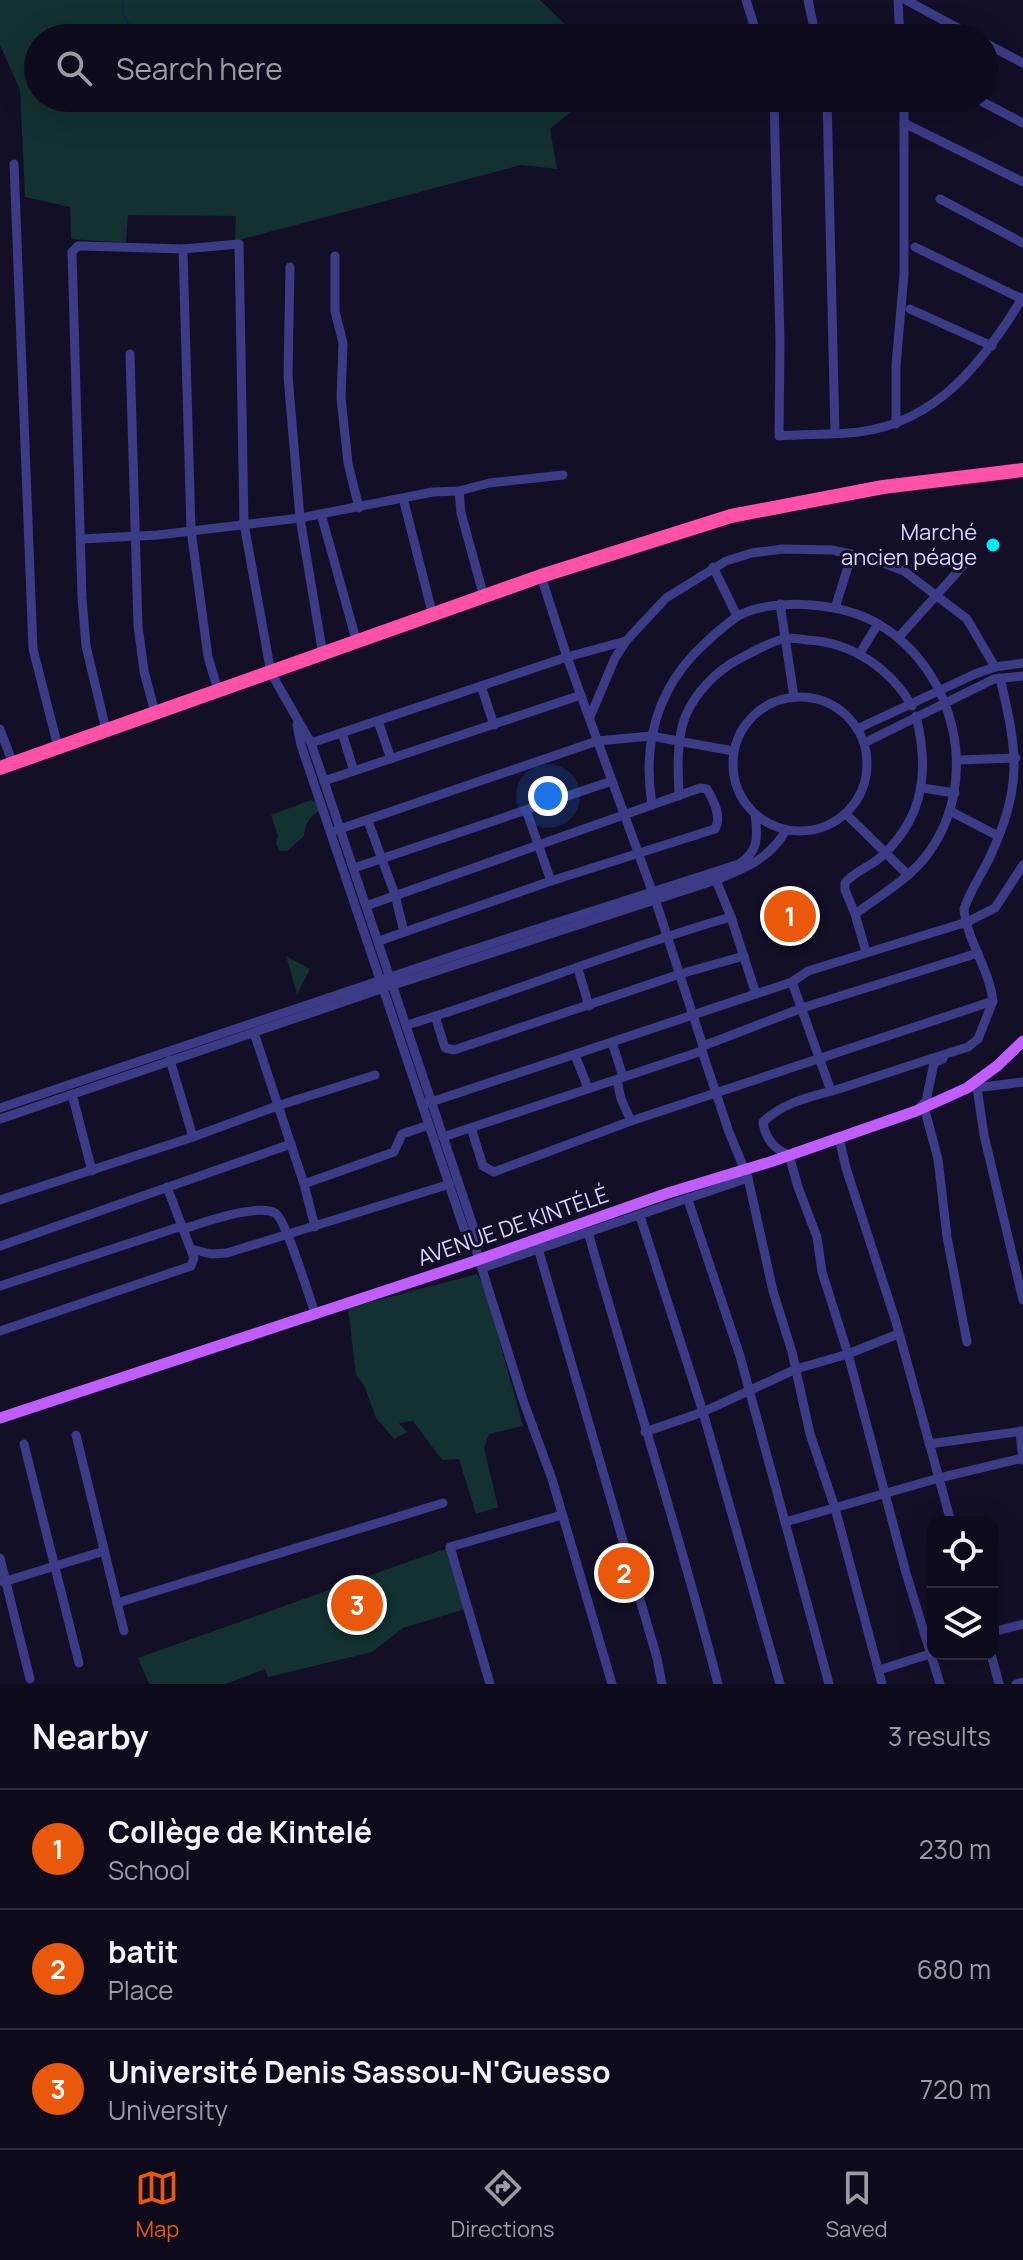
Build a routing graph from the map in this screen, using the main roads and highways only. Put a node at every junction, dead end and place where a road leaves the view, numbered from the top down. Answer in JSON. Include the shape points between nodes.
{"nodes":[{"id":1,"x":1022,"y":470,"type":"edge"},
{"id":2,"x":6,"y":766,"type":"edge"},
{"id":3,"x":1023,"y":1041,"type":"edge"},
{"id":4,"x":0,"y":1418,"type":"edge"}],
"edges":[{"from":1,"to":2,"type":"highway","via":[[870,489],[731,516],[541,576]]},
{"from":3,"to":4,"type":"main road","name":"AVENUE DE KINTÉLÉ","via":[[972,1088],[920,1109],[481,1264]]}]}
